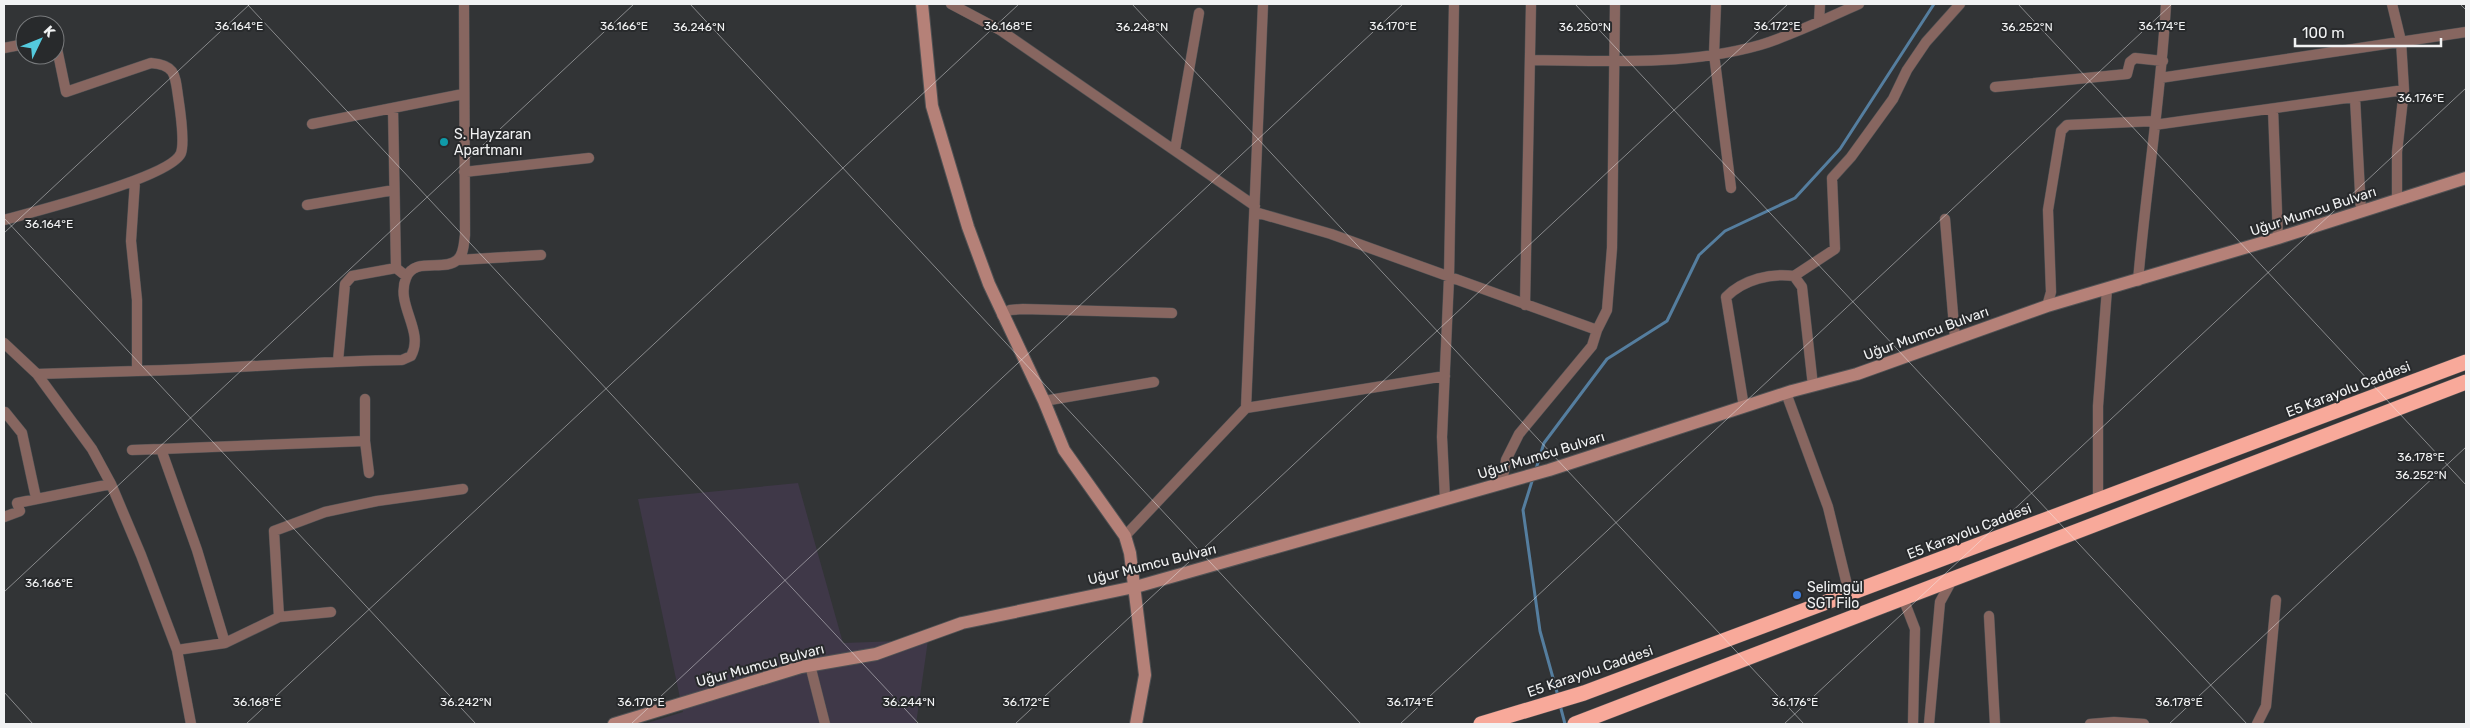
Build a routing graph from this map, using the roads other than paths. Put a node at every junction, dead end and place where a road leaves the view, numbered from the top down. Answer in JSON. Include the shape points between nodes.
{"nodes":[{"id":1,"x":464,"y":4,"type":"edge"},
{"id":2,"x":922,"y":4,"type":"edge"},
{"id":3,"x":951,"y":4,"type":"edge"},
{"id":4,"x":1263,"y":4,"type":"edge"},
{"id":5,"x":1454,"y":4,"type":"edge"},
{"id":6,"x":1532,"y":4,"type":"edge"},
{"id":7,"x":1615,"y":4,"type":"edge"},
{"id":8,"x":1716,"y":4,"type":"edge"},
{"id":9,"x":1820,"y":4,"type":"edge"},
{"id":10,"x":1859,"y":4,"type":"edge"},
{"id":11,"x":1960,"y":4,"type":"edge"},
{"id":12,"x":2166,"y":4,"type":"edge"},
{"id":13,"x":2392,"y":4,"type":"edge"},
{"id":14,"x":1199,"y":12,"type":"dead end"},
{"id":15,"x":1819,"y":22,"type":"junction"},
{"id":16,"x":2466,"y":32,"type":"edge"},
{"id":17,"x":2401,"y":41,"type":"junction"},
{"id":18,"x":1714,"y":54,"type":"junction"},
{"id":19,"x":1531,"y":60,"type":"junction"},
{"id":20,"x":1614,"y":61,"type":"junction"},
{"id":21,"x":2163,"y":61,"type":"junction"},
{"id":22,"x":60,"y":65,"type":"edge"},
{"id":23,"x":2160,"y":78,"type":"junction"},
{"id":24,"x":1995,"y":87,"type":"dead end"},
{"id":25,"x":2404,"y":90,"type":"junction"},
{"id":26,"x":463,"y":94,"type":"junction"},
{"id":27,"x":2355,"y":98,"type":"junction"},
{"id":28,"x":394,"y":108,"type":"junction"},
{"id":29,"x":2273,"y":109,"type":"junction"},
{"id":30,"x":2154,"y":123,"type":"junction"},
{"id":31,"x":312,"y":124,"type":"dead end"},
{"id":32,"x":1175,"y":150,"type":"junction"},
{"id":33,"x":589,"y":158,"type":"dead end"},
{"id":34,"x":464,"y":172,"type":"junction"},
{"id":35,"x":2466,"y":178,"type":"edge"},
{"id":36,"x":135,"y":181,"type":"junction"},
{"id":37,"x":1731,"y":188,"type":"dead end"},
{"id":38,"x":394,"y":190,"type":"junction"},
{"id":39,"x":2397,"y":200,"type":"junction"},
{"id":40,"x":307,"y":205,"type":"dead end"},
{"id":41,"x":1255,"y":209,"type":"junction"},
{"id":42,"x":2361,"y":211,"type":"junction"},
{"id":43,"x":1945,"y":218,"type":"dead end"},
{"id":44,"x":4,"y":220,"type":"edge"},
{"id":45,"x":2278,"y":238,"type":"junction"},
{"id":46,"x":542,"y":255,"type":"dead end"},
{"id":47,"x":458,"y":260,"type":"junction"},
{"id":48,"x":396,"y":268,"type":"junction"},
{"id":49,"x":406,"y":276,"type":"junction"},
{"id":50,"x":1794,"y":276,"type":"junction"},
{"id":51,"x":1449,"y":278,"type":"junction"},
{"id":52,"x":2138,"y":281,"type":"junction"},
{"id":53,"x":2107,"y":289,"type":"junction"},
{"id":54,"x":1526,"y":305,"type":"junction"},
{"id":55,"x":2048,"y":306,"type":"junction"},
{"id":56,"x":1172,"y":313,"type":"dead end"},
{"id":57,"x":1002,"y":315,"type":"junction"},
{"id":58,"x":1597,"y":330,"type":"junction"},
{"id":59,"x":1955,"y":338,"type":"junction"},
{"id":60,"x":4,"y":342,"type":"edge"},
{"id":61,"x":338,"y":361,"type":"junction"},
{"id":62,"x":2466,"y":362,"type":"edge"},
{"id":63,"x":137,"y":371,"type":"junction"},
{"id":64,"x":37,"y":374,"type":"junction"},
{"id":65,"x":1445,"y":376,"type":"junction"},
{"id":66,"x":1154,"y":382,"type":"dead end"},
{"id":67,"x":2466,"y":382,"type":"edge"},
{"id":68,"x":1813,"y":386,"type":"junction"},
{"id":69,"x":1786,"y":393,"type":"junction"},
{"id":70,"x":366,"y":399,"type":"dead end"},
{"id":71,"x":1044,"y":401,"type":"junction"},
{"id":72,"x":1744,"y":406,"type":"junction"},
{"id":73,"x":1246,"y":408,"type":"junction"},
{"id":74,"x":5,"y":412,"type":"edge"},
{"id":75,"x":365,"y":441,"type":"junction"},
{"id":76,"x":161,"y":449,"type":"junction"},
{"id":77,"x":132,"y":450,"type":"dead end"},
{"id":78,"x":369,"y":473,"type":"dead end"},
{"id":79,"x":1502,"y":483,"type":"junction"},
{"id":80,"x":111,"y":484,"type":"junction"},
{"id":81,"x":463,"y":489,"type":"dead end"},
{"id":82,"x":36,"y":498,"type":"junction"},
{"id":83,"x":1445,"y":499,"type":"junction"},
{"id":84,"x":2098,"y":500,"type":"junction"},
{"id":85,"x":4,"y":517,"type":"edge"},
{"id":86,"x":1125,"y":536,"type":"junction"},
{"id":87,"x":1952,"y":580,"type":"junction"},
{"id":88,"x":1135,"y":587,"type":"junction"},
{"id":89,"x":1849,"y":594,"type":"junction"},
{"id":90,"x":1904,"y":598,"type":"junction"},
{"id":91,"x":2276,"y":600,"type":"dead end"},
{"id":92,"x":331,"y":612,"type":"dead end"},
{"id":93,"x":1989,"y":616,"type":"dead end"},
{"id":94,"x":279,"y":617,"type":"junction"},
{"id":95,"x":225,"y":643,"type":"junction"},
{"id":96,"x":177,"y":650,"type":"junction"},
{"id":97,"x":810,"y":665,"type":"junction"},
{"id":98,"x":192,"y":724,"type":"edge"},
{"id":99,"x":614,"y":724,"type":"edge"},
{"id":100,"x":825,"y":724,"type":"edge"},
{"id":101,"x":1136,"y":724,"type":"edge"},
{"id":102,"x":1481,"y":724,"type":"edge"},
{"id":103,"x":1575,"y":724,"type":"edge"},
{"id":104,"x":1913,"y":724,"type":"edge"},
{"id":105,"x":1929,"y":724,"type":"edge"},
{"id":106,"x":1995,"y":724,"type":"edge"},
{"id":107,"x":2090,"y":724,"type":"edge"},
{"id":108,"x":2102,"y":724,"type":"edge"},
{"id":109,"x":2144,"y":724,"type":"edge"},
{"id":110,"x":2257,"y":724,"type":"edge"}],
"edges":[{"from":1,"to":26,"type":"street"},
{"from":2,"to":57,"type":"street","via":[[932,106],[968,227]]},
{"from":3,"to":32,"type":"street","via":[[1000,30]]},
{"from":4,"to":41,"type":"street"},
{"from":5,"to":51,"type":"street"},
{"from":6,"to":19,"type":"street"},
{"from":7,"to":20,"type":"street"},
{"from":8,"to":18,"type":"street"},
{"from":9,"to":15,"type":"street"},
{"from":10,"to":15,"type":"street"},
{"from":11,"to":50,"type":"street","via":[[1926,42],[1893,99],[1832,178],[1835,249]]},
{"from":12,"to":21,"type":"street"},
{"from":13,"to":17,"type":"street"},
{"from":14,"to":32,"type":"street"},
{"from":15,"to":18,"type":"street","via":[[1760,45]]},
{"from":16,"to":17,"type":"street"},
{"from":17,"to":23,"type":"street"},
{"from":17,"to":25,"type":"street"},
{"from":18,"to":20,"type":"street","via":[[1691,59]]},
{"from":18,"to":37,"type":"street"},
{"from":19,"to":20,"type":"street"},
{"from":19,"to":54,"type":"street"},
{"from":20,"to":58,"type":"street","via":[[1612,248],[1608,310]]},
{"from":21,"to":23,"type":"street"},
{"from":21,"to":24,"type":"street","via":[[2135,58],[2130,62],[2127,74]]},
{"from":22,"to":36,"type":"street","via":[[66,92],[150,63],[164,64],[171,69],[178,102],[181,152],[170,164]]},
{"from":23,"to":30,"type":"street"},
{"from":25,"to":27,"type":"street"},
{"from":25,"to":39,"type":"street","via":[[2397,152]]},
{"from":26,"to":28,"type":"street"},
{"from":26,"to":34,"type":"street"},
{"from":27,"to":29,"type":"street"},
{"from":27,"to":42,"type":"street"},
{"from":28,"to":31,"type":"street"},
{"from":28,"to":38,"type":"street"},
{"from":29,"to":30,"type":"street"},
{"from":29,"to":45,"type":"street"},
{"from":30,"to":52,"type":"street"},
{"from":30,"to":55,"type":"street","via":[[2067,126],[2061,131],[2048,210],[2051,292]]},
{"from":32,"to":41,"type":"street"},
{"from":33,"to":34,"type":"street"},
{"from":34,"to":47,"type":"street","via":[[465,235]]},
{"from":35,"to":39,"type":"street","name":"Uğur Mumcu Bulvarı"},
{"from":36,"to":44,"type":"street"},
{"from":36,"to":63,"type":"street","via":[[131,241],[137,300]]},
{"from":38,"to":40,"type":"street"},
{"from":38,"to":48,"type":"street"},
{"from":39,"to":42,"type":"street","name":"Uğur Mumcu Bulvarı"},
{"from":41,"to":51,"type":"street"},
{"from":41,"to":73,"type":"street"},
{"from":42,"to":45,"type":"street","name":"Uğur Mumcu Bulvarı"},
{"from":43,"to":59,"type":"street"},
{"from":45,"to":52,"type":"street","name":"Uğur Mumcu Bulvarı"},
{"from":46,"to":47,"type":"street"},
{"from":47,"to":49,"type":"street","via":[[418,266]]},
{"from":48,"to":49,"type":"street"},
{"from":48,"to":61,"type":"street","via":[[352,276],[345,284]]},
{"from":49,"to":61,"type":"street","via":[[402,295],[416,342],[411,356],[402,360]]},
{"from":50,"to":68,"type":"street","via":[[1802,286]]},
{"from":50,"to":72,"type":"street","via":[[1780,274],[1753,280],[1734,288],[1726,297]]},
{"from":51,"to":54,"type":"street"},
{"from":51,"to":65,"type":"street"},
{"from":52,"to":53,"type":"street","name":"Uğur Mumcu Bulvarı"},
{"from":53,"to":55,"type":"street","name":"Uğur Mumcu Bulvarı"},
{"from":53,"to":84,"type":"street","via":[[2098,406]]},
{"from":54,"to":58,"type":"street"},
{"from":55,"to":59,"type":"street","name":"Uğur Mumcu Bulvarı"},
{"from":56,"to":57,"type":"street","via":[[1023,309],[1010,310]]},
{"from":57,"to":71,"type":"street"},
{"from":58,"to":79,"type":"street","via":[[1592,346],[1519,434],[1506,460]]},
{"from":59,"to":68,"type":"street","name":"Uğur Mumcu Bulvarı","via":[[1857,374]]},
{"from":60,"to":64,"type":"street"},
{"from":61,"to":63,"type":"street"},
{"from":62,"to":84,"type":"highway","name":"E5 Karayolu Caddesi"},
{"from":63,"to":64,"type":"street"},
{"from":64,"to":80,"type":"street","via":[[92,448]]},
{"from":65,"to":73,"type":"street"},
{"from":65,"to":83,"type":"street","via":[[1442,437]]},
{"from":66,"to":71,"type":"street"},
{"from":67,"to":87,"type":"highway"},
{"from":68,"to":69,"type":"street","name":"Uğur Mumcu Bulvarı"},
{"from":69,"to":72,"type":"street","name":"Uğur Mumcu Bulvarı"},
{"from":69,"to":89,"type":"street","via":[[1828,507]]},
{"from":70,"to":75,"type":"street"},
{"from":71,"to":86,"type":"street","via":[[1064,450]]},
{"from":72,"to":79,"type":"street","name":"Uğur Mumcu Bulvarı"},
{"from":73,"to":86,"type":"street"},
{"from":74,"to":82,"type":"street","via":[[22,433]]},
{"from":75,"to":76,"type":"street"},
{"from":75,"to":78,"type":"street"},
{"from":76,"to":77,"type":"street"},
{"from":76,"to":95,"type":"street","via":[[197,550]]},
{"from":79,"to":83,"type":"street","name":"Uğur Mumcu Bulvarı"},
{"from":80,"to":82,"type":"street"},
{"from":80,"to":96,"type":"street"},
{"from":81,"to":94,"type":"street","via":[[325,512],[274,531]]},
{"from":82,"to":85,"type":"street","via":[[17,503],[20,511]]},
{"from":83,"to":88,"type":"street","name":"Uğur Mumcu Bulvarı"},
{"from":84,"to":89,"type":"highway","name":"E5 Karayolu Caddesi"},
{"from":86,"to":88,"type":"street"},
{"from":87,"to":90,"type":"highway"},
{"from":87,"to":105,"type":"street","via":[[1940,602]]},
{"from":88,"to":97,"type":"street","name":"Uğur Mumcu Bulvarı","via":[[962,623],[876,654]]},
{"from":88,"to":101,"type":"street","via":[[1145,675]]},
{"from":89,"to":102,"type":"highway","name":"E5 Karayolu Caddesi","via":[[1584,693]]},
{"from":90,"to":103,"type":"highway"},
{"from":90,"to":104,"type":"street","via":[[1915,629]]},
{"from":91,"to":110,"type":"street","via":[[2266,706]]},
{"from":92,"to":94,"type":"street"},
{"from":93,"to":106,"type":"street"},
{"from":94,"to":95,"type":"street"},
{"from":95,"to":96,"type":"street"},
{"from":96,"to":98,"type":"street"},
{"from":97,"to":99,"type":"street","name":"Uğur Mumcu Bulvarı"},
{"from":97,"to":100,"type":"street"},
{"from":107,"to":108,"type":"street"},
{"from":108,"to":109,"type":"street"}]}
